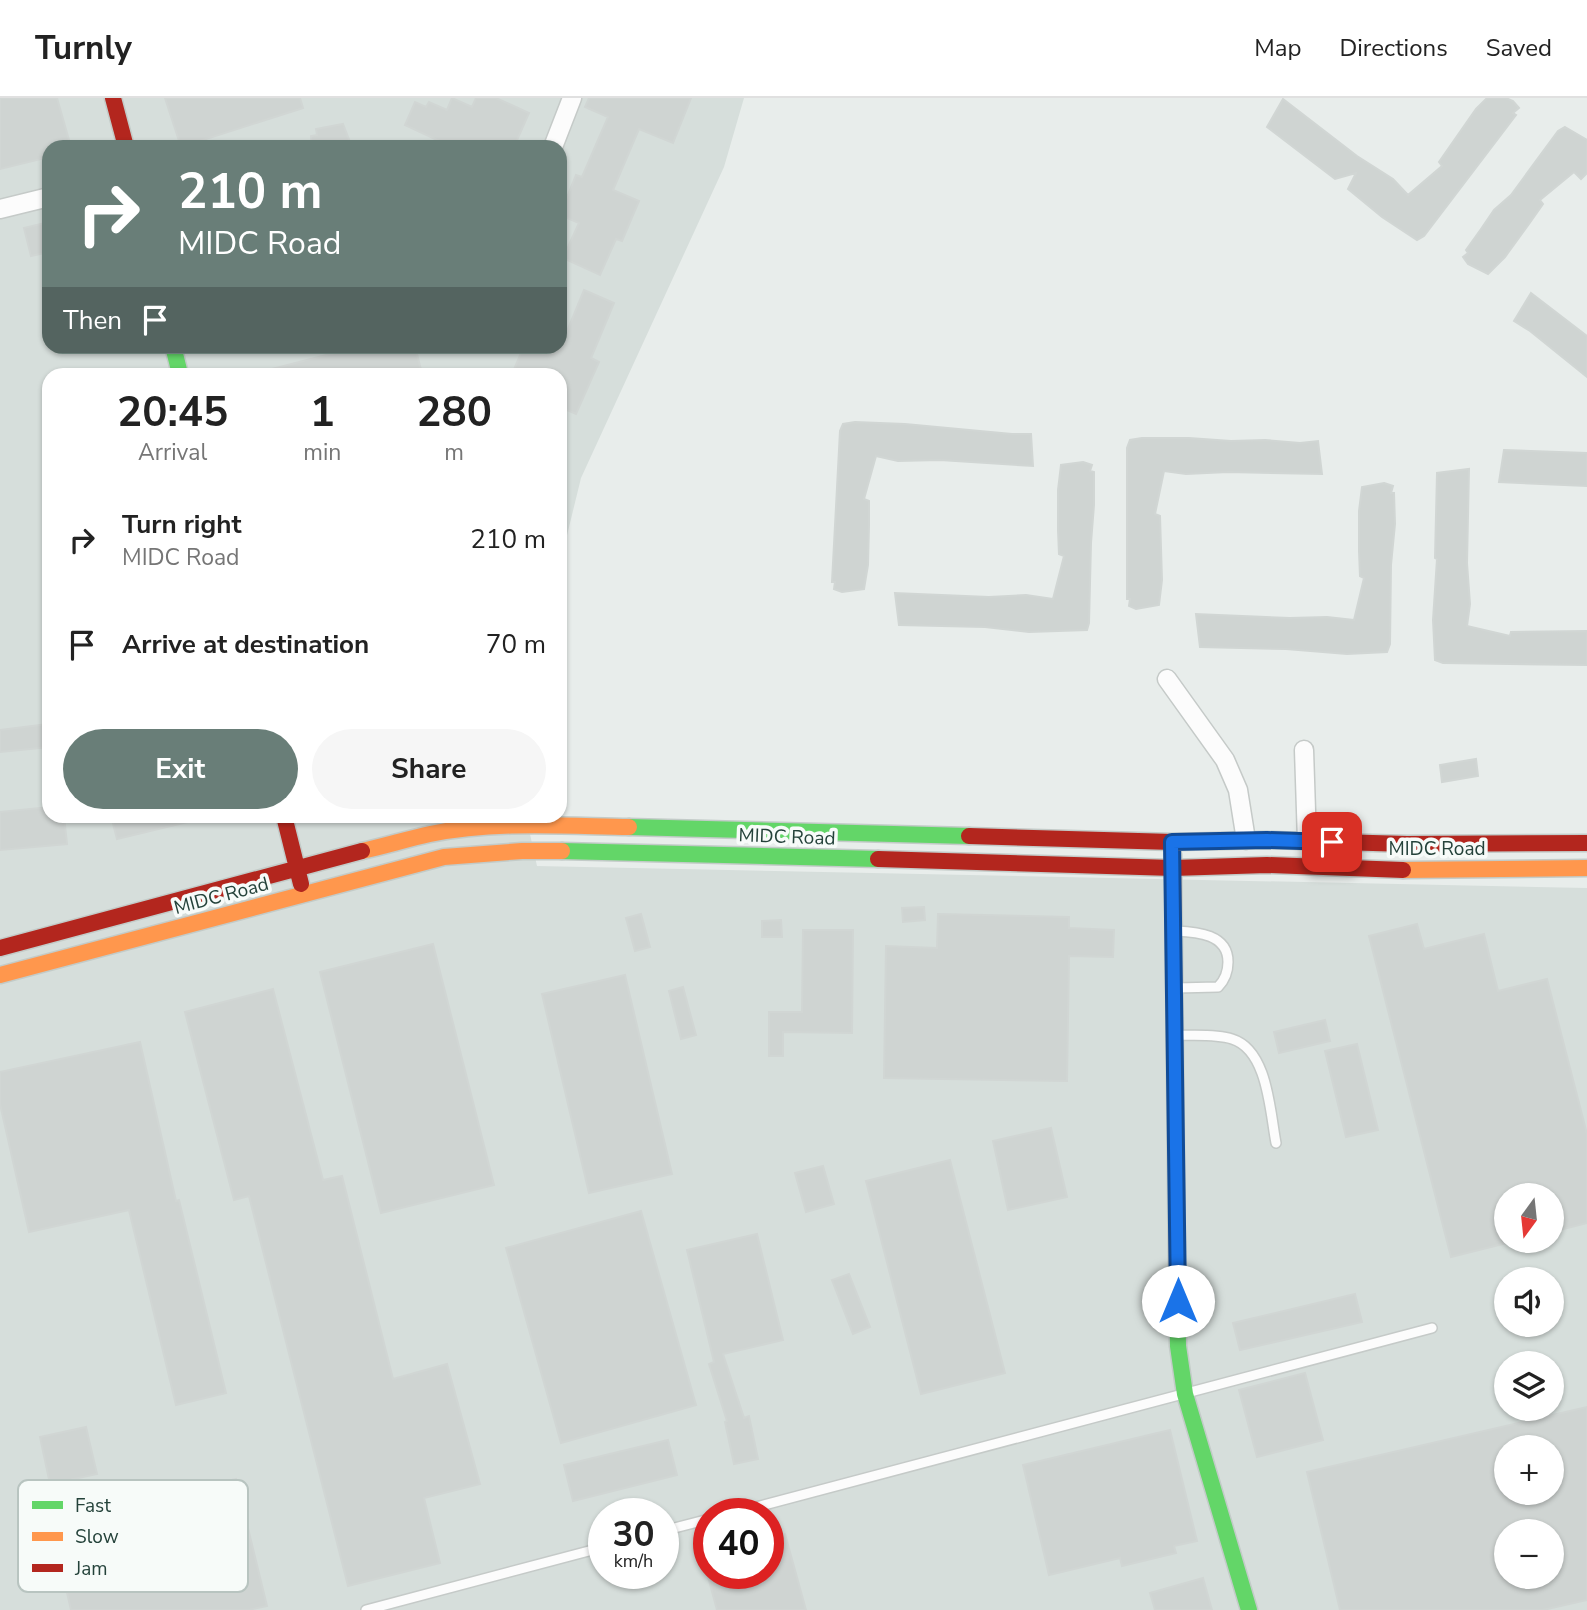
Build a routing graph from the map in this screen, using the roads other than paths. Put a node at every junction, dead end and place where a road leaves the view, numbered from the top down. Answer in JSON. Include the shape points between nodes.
{"nodes":[{"id":1,"x":113,"y":98,"type":"edge"},
{"id":2,"x":572,"y":98,"type":"edge"},
{"id":3,"x":124,"y":140,"type":"edge"},
{"id":4,"x":556,"y":140,"type":"edge"},
{"id":5,"x":42,"y":199,"type":"edge"},
{"id":6,"x":0,"y":209,"type":"edge"},
{"id":7,"x":1167,"y":679,"type":"dead end"},
{"id":8,"x":1304,"y":750,"type":"dead end"},
{"id":9,"x":286,"y":823,"type":"edge"},
{"id":10,"x":1246,"y":840,"type":"junction"},
{"id":11,"x":1307,"y":841,"type":"junction"},
{"id":12,"x":1172,"y":842,"type":"junction"},
{"id":13,"x":1587,"y":843,"type":"edge"},
{"id":14,"x":296,"y":868,"type":"junction"},
{"id":15,"x":1173,"y":868,"type":"junction"},
{"id":16,"x":1587,"y":868,"type":"edge"},
{"id":17,"x":304,"y":895,"type":"junction"},
{"id":18,"x":1174,"y":930,"type":"junction"},
{"id":19,"x":0,"y":948,"type":"edge"},
{"id":20,"x":0,"y":975,"type":"edge"},
{"id":21,"x":1175,"y":988,"type":"junction"},
{"id":22,"x":1175,"y":1034,"type":"junction"},
{"id":23,"x":1276,"y":1143,"type":"dead end"},
{"id":24,"x":1432,"y":1328,"type":"dead end"},
{"id":25,"x":1185,"y":1394,"type":"junction"},
{"id":26,"x":784,"y":1500,"type":"edge"},
{"id":27,"x":588,"y":1551,"type":"edge"},
{"id":28,"x":366,"y":1610,"type":"edge"},
{"id":29,"x":1249,"y":1610,"type":"edge"}],
"edges":[{"from":1,"to":3,"type":"main road"},
{"from":2,"to":4,"type":"street"},
{"from":5,"to":6,"type":"street"},
{"from":7,"to":10,"type":"street","via":[[1225,760],[1238,790]]},
{"from":8,"to":11,"type":"street"},
{"from":9,"to":14,"type":"main road"},
{"from":10,"to":11,"type":"main road","name":"MIDC Road"},
{"from":10,"to":12,"type":"main road","name":"MIDC Road"},
{"from":11,"to":13,"type":"main road","name":"MIDC Road"},
{"from":12,"to":14,"type":"main road","name":"MIDC Road","via":[[526,826],[431,834]]},
{"from":12,"to":15,"type":"main road"},
{"from":14,"to":17,"type":"main road"},
{"from":14,"to":19,"type":"main road","name":"MIDC Road"},
{"from":15,"to":16,"type":"main road","name":"MIDC Road"},
{"from":15,"to":17,"type":"main road","name":"MIDC Road","via":[[522,851],[444,858]]},
{"from":15,"to":18,"type":"main road"},
{"from":17,"to":20,"type":"main road","name":"MIDC Road"},
{"from":18,"to":21,"type":"main road"},
{"from":18,"to":21,"type":"lane","via":[[1216,938],[1228,955],[1225,980],[1217,987]]},
{"from":21,"to":22,"type":"main road"},
{"from":22,"to":23,"type":"lane","via":[[1232,1039],[1249,1049],[1263,1073]]},
{"from":22,"to":25,"type":"main road","via":[[1178,1346]]},
{"from":24,"to":25,"type":"lane"},
{"from":25,"to":26,"type":"lane"},
{"from":25,"to":29,"type":"main road"},
{"from":27,"to":28,"type":"lane"}]}
